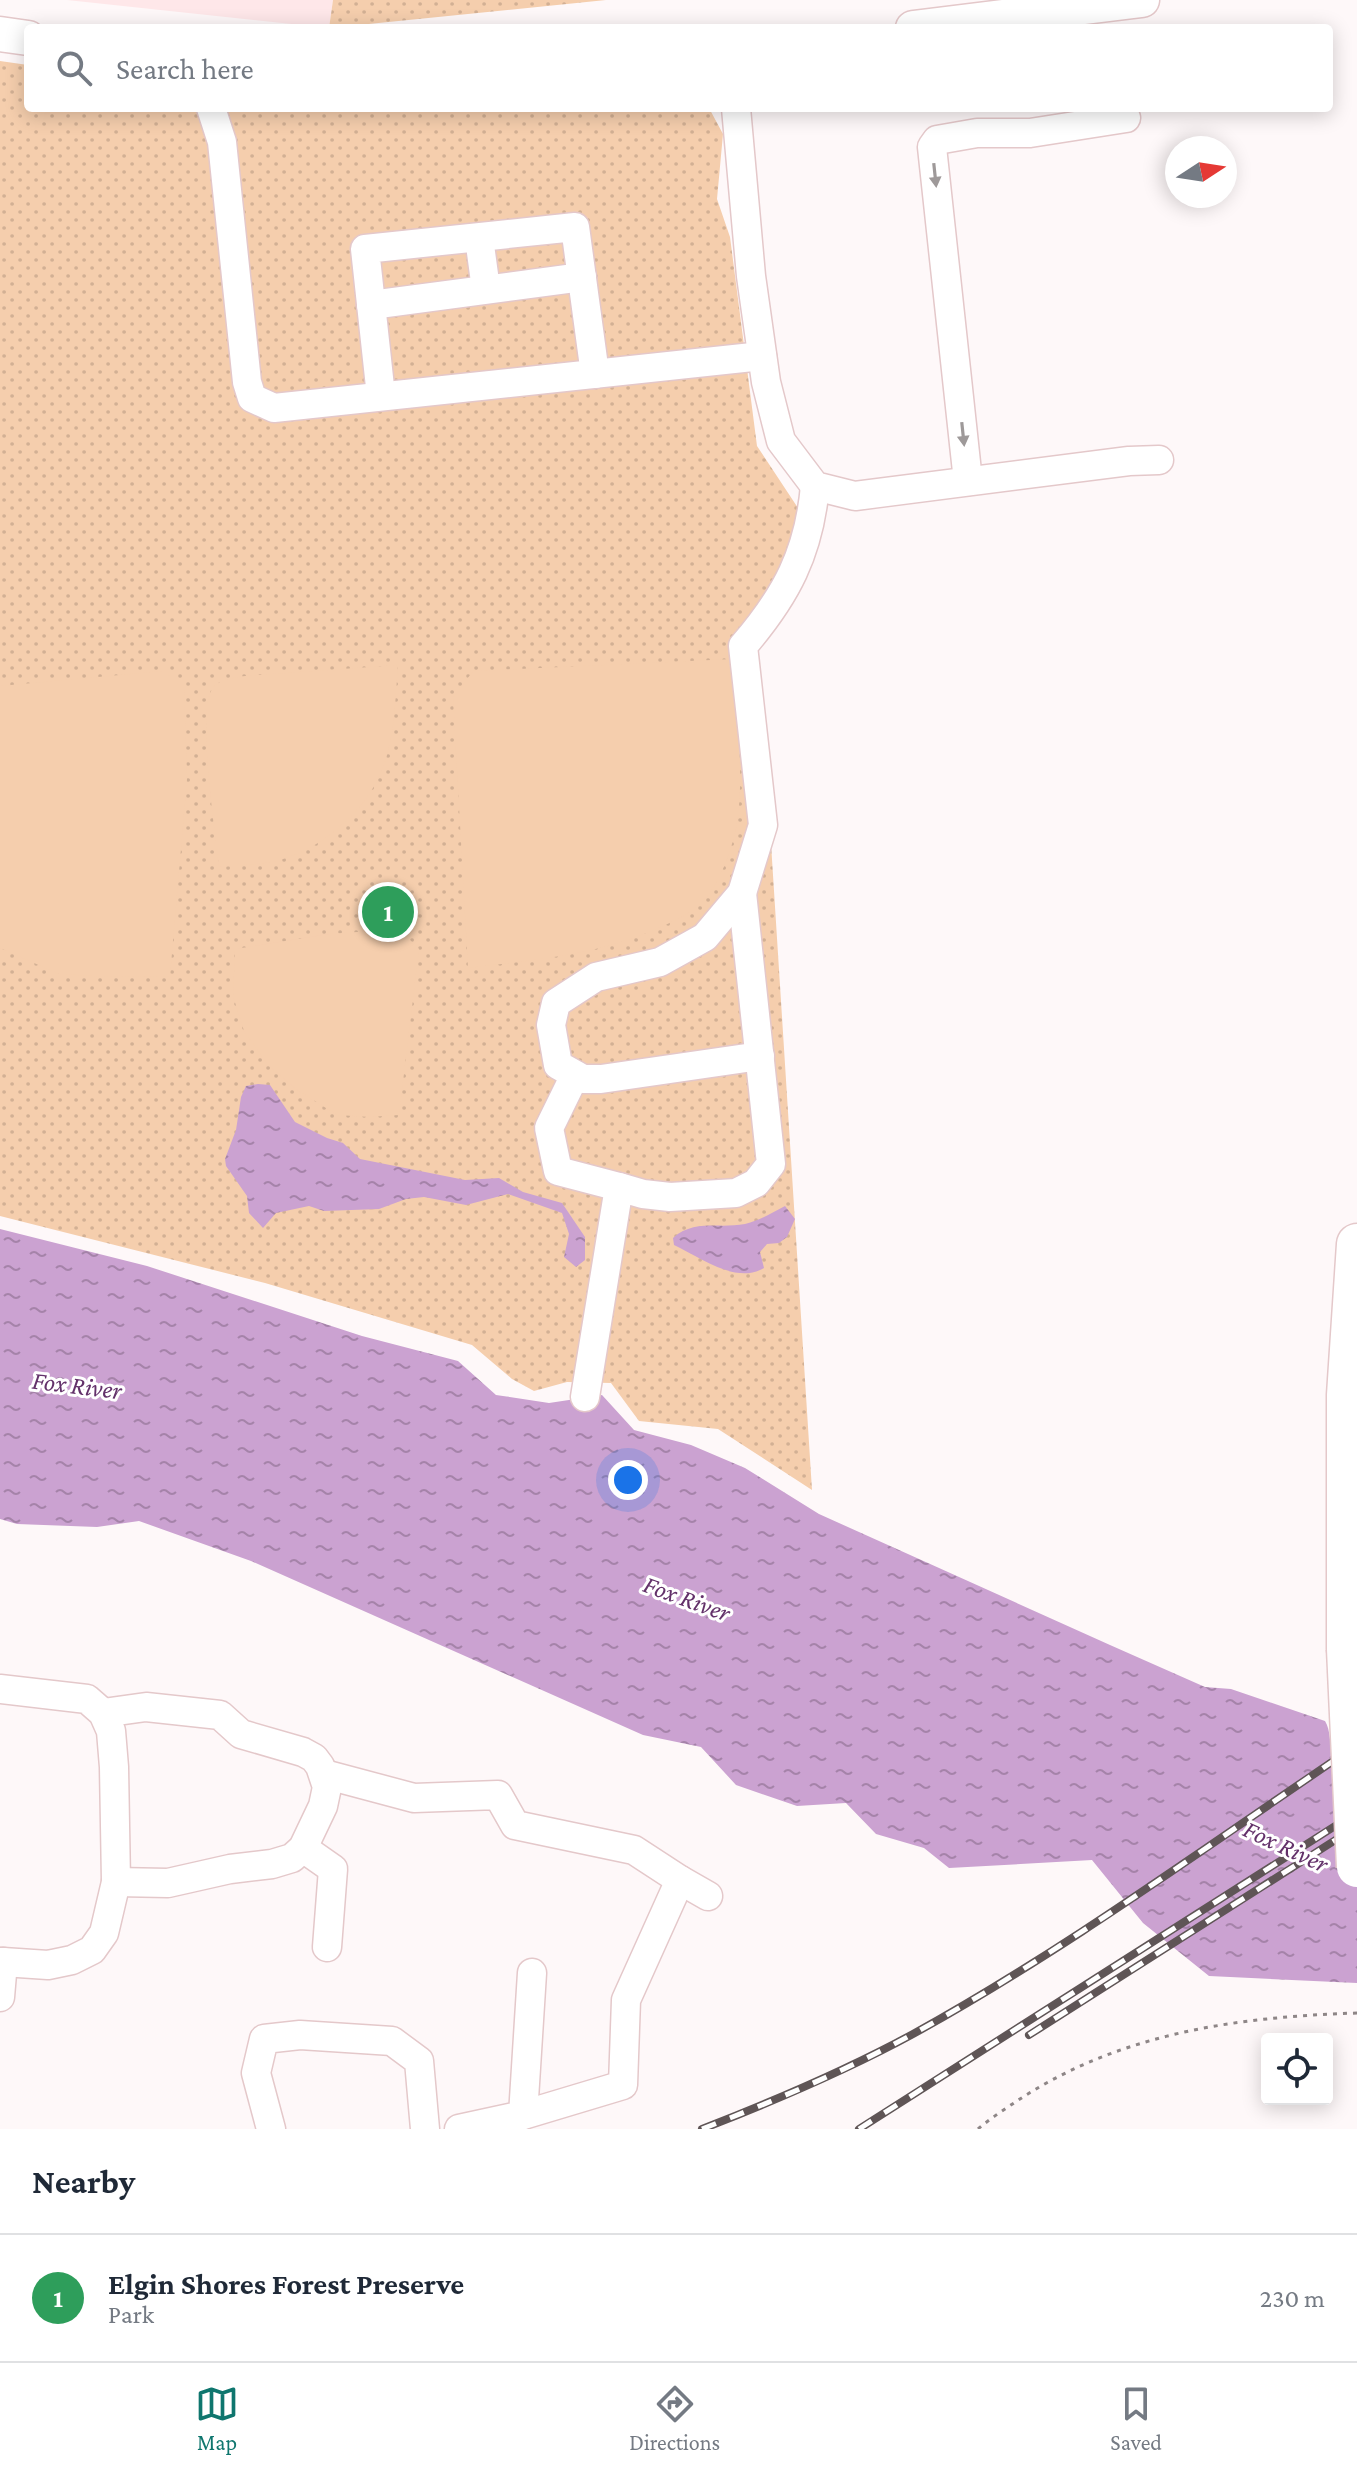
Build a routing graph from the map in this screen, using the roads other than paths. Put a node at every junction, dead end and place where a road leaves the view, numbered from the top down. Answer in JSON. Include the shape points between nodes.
{"nodes":[{"id":1,"x":1142,"y":0,"type":"edge"},
{"id":2,"x":946,"y":24,"type":"edge"},
{"id":3,"x":0,"y":34,"type":"edge"},
{"id":4,"x":24,"y":37,"type":"edge"},
{"id":5,"x":212,"y":112,"type":"edge"},
{"id":6,"x":230,"y":112,"type":"edge"},
{"id":7,"x":736,"y":112,"type":"edge"},
{"id":8,"x":1126,"y":118,"type":"dead end"},
{"id":9,"x":222,"y":142,"type":"junction"},
{"id":10,"x":479,"y":238,"type":"junction"},
{"id":11,"x":582,"y":277,"type":"junction"},
{"id":12,"x":486,"y":289,"type":"junction"},
{"id":13,"x":371,"y":305,"type":"junction"},
{"id":14,"x":762,"y":356,"type":"junction"},
{"id":15,"x":595,"y":374,"type":"junction"},
{"id":16,"x":381,"y":396,"type":"junction"},
{"id":17,"x":1159,"y":460,"type":"dead end"},
{"id":18,"x":968,"y":481,"type":"junction"},
{"id":19,"x":815,"y":486,"type":"junction"},
{"id":20,"x":742,"y":893,"type":"junction"},
{"id":21,"x":760,"y":1056,"type":"junction"},
{"id":22,"x":575,"y":1075,"type":"junction"},
{"id":23,"x":619,"y":1187,"type":"junction"},
{"id":24,"x":1357,"y":1244,"type":"edge"},
{"id":25,"x":585,"y":1397,"type":"dead end"},
{"id":26,"x":0,"y":1689,"type":"edge"},
{"id":27,"x":103,"y":1713,"type":"junction"},
{"id":28,"x":324,"y":1774,"type":"junction"},
{"id":29,"x":303,"y":1848,"type":"junction"},
{"id":30,"x":1357,"y":1867,"type":"edge"},
{"id":31,"x":680,"y":1880,"type":"junction"},
{"id":32,"x":116,"y":1882,"type":"junction"},
{"id":33,"x":708,"y":1896,"type":"dead end"},
{"id":34,"x":327,"y":1947,"type":"dead end"},
{"id":35,"x":2,"y":1962,"type":"edge"},
{"id":36,"x":532,"y":1973,"type":"dead end"},
{"id":37,"x":0,"y":1997,"type":"edge"},
{"id":38,"x":523,"y":2115,"type":"junction"},
{"id":39,"x":271,"y":2129,"type":"edge"},
{"id":40,"x":425,"y":2129,"type":"edge"},
{"id":41,"x":459,"y":2129,"type":"edge"}],
"edges":[{"from":1,"to":2,"type":"main road"},
{"from":3,"to":4,"type":"main road"},
{"from":5,"to":9,"type":"lane"},
{"from":6,"to":9,"type":"lane"},
{"from":7,"to":14,"type":"lane"},
{"from":8,"to":18,"type":"lane","one_way":true,"via":[[1030,133],[977,133],[937,140],[932,147]]},
{"from":9,"to":16,"type":"lane","via":[[252,398],[274,408]]},
{"from":10,"to":11,"type":"lane","via":[[575,227]]},
{"from":10,"to":12,"type":"lane"},
{"from":10,"to":13,"type":"lane","via":[[365,249]]},
{"from":11,"to":12,"type":"lane"},
{"from":11,"to":15,"type":"lane"},
{"from":12,"to":13,"type":"lane"},
{"from":13,"to":16,"type":"lane"},
{"from":14,"to":15,"type":"lane"},
{"from":14,"to":19,"type":"lane","via":[[781,441]]},
{"from":15,"to":16,"type":"lane"},
{"from":17,"to":18,"type":"lane"},
{"from":18,"to":19,"type":"lane","via":[[855,496]]},
{"from":19,"to":20,"type":"lane","via":[[812,523],[789,584],[743,646],[763,825]]},
{"from":20,"to":21,"type":"lane"},
{"from":20,"to":22,"type":"lane","via":[[705,937],[660,962],[596,977],[556,1003],[551,1025],[558,1065]]},
{"from":21,"to":22,"type":"lane","via":[[601,1079]]},
{"from":21,"to":23,"type":"lane","via":[[771,1164],[756,1183],[736,1193],[670,1197]]},
{"from":22,"to":23,"type":"lane","via":[[549,1128],[558,1171]]},
{"from":23,"to":25,"type":"lane"},
{"from":24,"to":30,"type":"highway","bridge":true,"via":[[1347,1395],[1347,1649]]},
{"from":26,"to":27,"type":"lane","via":[[87,1699]]},
{"from":27,"to":28,"type":"lane","via":[[146,1707],[220,1715],[241,1734],[314,1758]]},
{"from":27,"to":32,"type":"lane","via":[[111,1731],[114,1767]]},
{"from":28,"to":29,"type":"lane","via":[[323,1806]]},
{"from":28,"to":31,"type":"lane","via":[[414,1798],[498,1795],[515,1825],[634,1850]]},
{"from":29,"to":32,"type":"lane","via":[[272,1864],[168,1883]]},
{"from":29,"to":34,"type":"lane","via":[[333,1869]]},
{"from":31,"to":33,"type":"lane"},
{"from":31,"to":38,"type":"lane","via":[[626,2000],[623,2085]]},
{"from":32,"to":35,"type":"lane","via":[[104,1933],[92,1950],[48,1965]]},
{"from":35,"to":37,"type":"lane"},
{"from":36,"to":38,"type":"lane"},
{"from":38,"to":41,"type":"lane"},
{"from":39,"to":40,"type":"lane","via":[[256,2073],[264,2039],[300,2035],[392,2041],[419,2061]]}]}
